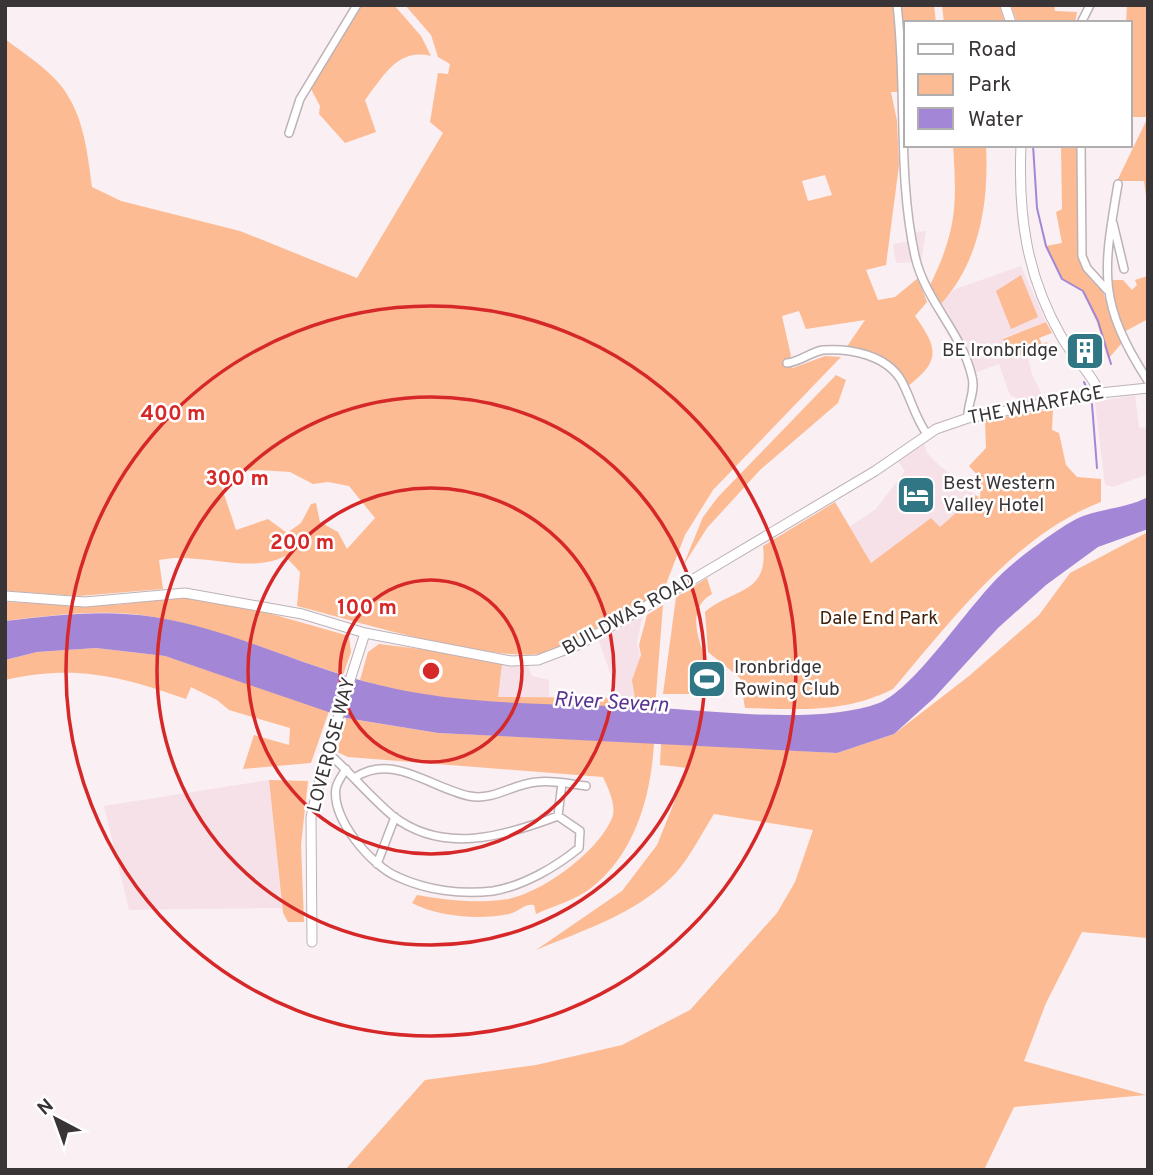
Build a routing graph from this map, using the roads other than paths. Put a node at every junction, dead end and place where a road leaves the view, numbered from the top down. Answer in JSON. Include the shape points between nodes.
{"nodes":[{"id":1,"x":357,"y":5,"type":"edge"},
{"id":2,"x":897,"y":5,"type":"edge"},
{"id":3,"x":1090,"y":5,"type":"edge"},
{"id":4,"x":1082,"y":21,"type":"edge"},
{"id":5,"x":289,"y":133,"type":"dead end"},
{"id":6,"x":904,"y":146,"type":"edge"},
{"id":7,"x":904,"y":147,"type":"edge"},
{"id":8,"x":1021,"y":147,"type":"edge"},
{"id":9,"x":1081,"y":147,"type":"edge"},
{"id":10,"x":1118,"y":184,"type":"dead end"},
{"id":11,"x":1112,"y":222,"type":"junction"},
{"id":12,"x":1124,"y":269,"type":"dead end"},
{"id":13,"x":1107,"y":290,"type":"junction"},
{"id":14,"x":792,"y":364,"type":"dead end"},
{"id":15,"x":1148,"y":380,"type":"edge"},
{"id":16,"x":1148,"y":388,"type":"edge"},
{"id":17,"x":1100,"y":393,"type":"junction"},
{"id":18,"x":968,"y":418,"type":"junction"},
{"id":19,"x":927,"y":434,"type":"junction"},
{"id":20,"x":5,"y":596,"type":"edge"},
{"id":21,"x":365,"y":633,"type":"junction"},
{"id":22,"x":327,"y":752,"type":"junction"},
{"id":23,"x":346,"y":769,"type":"junction"},
{"id":24,"x":356,"y":777,"type":"junction"},
{"id":25,"x":562,"y":783,"type":"junction"},
{"id":26,"x":586,"y":786,"type":"dead end"},
{"id":27,"x":558,"y":816,"type":"junction"},
{"id":28,"x":395,"y":817,"type":"junction"},
{"id":29,"x":377,"y":864,"type":"junction"},
{"id":30,"x":312,"y":942,"type":"dead end"}],
"edges":[{"from":1,"to":5,"type":"street","via":[[300,99]]},
{"from":2,"to":6,"type":"street"},
{"from":3,"to":4,"type":"street"},
{"from":7,"to":18,"type":"street","via":[[915,255],[929,296],[970,367],[974,387]]},
{"from":8,"to":17,"type":"street","via":[[1019,187],[1027,252],[1037,286],[1056,328]]},
{"from":9,"to":13,"type":"street","via":[[1082,256]]},
{"from":10,"to":11,"type":"street"},
{"from":11,"to":12,"type":"street"},
{"from":11,"to":13,"type":"street"},
{"from":13,"to":15,"type":"street","via":[[1120,337]]},
{"from":14,"to":19,"type":"street","via":[[829,350],[852,351],[880,362],[902,382]]},
{"from":16,"to":17,"type":"street","name":"THE WHARFAGE"},
{"from":17,"to":18,"type":"street","name":"THE WHARFAGE"},
{"from":18,"to":19,"type":"street","name":"THE WHARFAGE"},
{"from":19,"to":21,"type":"street","name":"BUILDWAS ROAD","via":[[766,537],[559,654],[510,661]]},
{"from":20,"to":21,"type":"street","name":"BUILDWAS ROAD","via":[[85,602],[186,593],[302,614]]},
{"from":21,"to":22,"type":"street","name":"LOVEROSE WAY"},
{"from":22,"to":23,"type":"street"},
{"from":22,"to":30,"type":"street","name":"LOVEROSE WAY","via":[[311,817]]},
{"from":23,"to":24,"type":"street"},
{"from":23,"to":29,"type":"street","via":[[336,786],[337,805],[349,831]]},
{"from":24,"to":25,"type":"street","via":[[379,768],[416,774],[472,796],[492,797],[538,781]]},
{"from":24,"to":28,"type":"street"},
{"from":25,"to":26,"type":"street"},
{"from":25,"to":27,"type":"street"},
{"from":27,"to":28,"type":"street","via":[[484,839],[456,840],[422,832]]},
{"from":27,"to":29,"type":"street","via":[[580,831],[579,848],[564,861],[494,891],[441,891],[397,877]]},
{"from":28,"to":29,"type":"street"}]}
